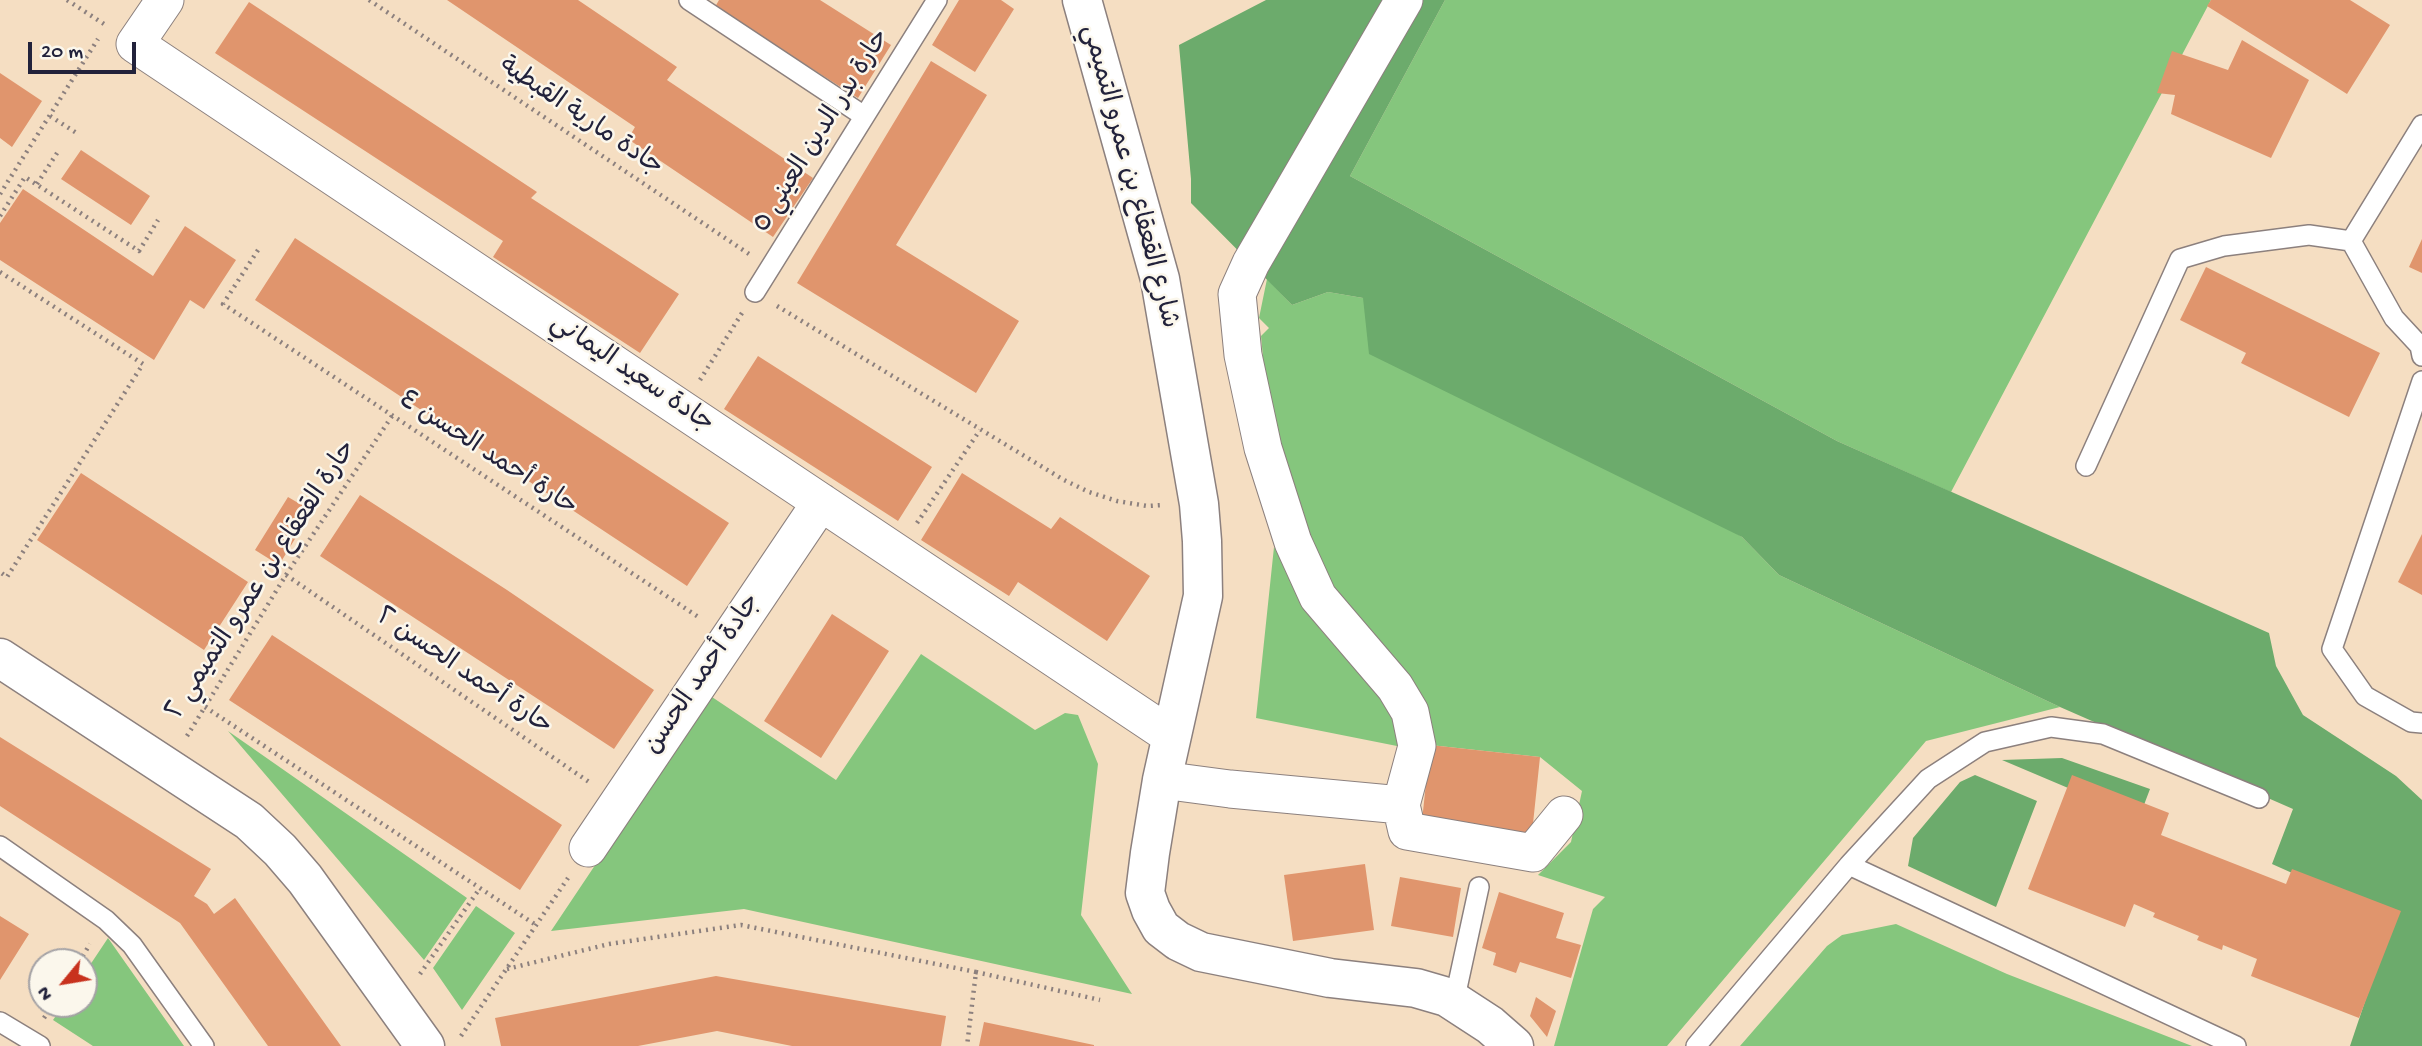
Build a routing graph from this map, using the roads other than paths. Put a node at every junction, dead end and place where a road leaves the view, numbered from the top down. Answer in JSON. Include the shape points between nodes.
{"nodes":[{"id":1,"x":165,"y":0,"type":"edge"},
{"id":2,"x":689,"y":0,"type":"edge"},
{"id":3,"x":937,"y":0,"type":"edge"},
{"id":4,"x":1082,"y":0,"type":"edge"},
{"id":5,"x":1404,"y":0,"type":"edge"},
{"id":6,"x":864,"y":116,"type":"junction"},
{"id":7,"x":2422,"y":125,"type":"edge"},
{"id":8,"x":2351,"y":241,"type":"junction"},
{"id":9,"x":755,"y":292,"type":"road end"},
{"id":10,"x":2422,"y":356,"type":"edge"},
{"id":11,"x":2422,"y":381,"type":"edge"},
{"id":12,"x":2086,"y":466,"type":"dead end"},
{"id":13,"x":821,"y":502,"type":"junction"},
{"id":14,"x":0,"y":658,"type":"edge"},
{"id":15,"x":2422,"y":723,"type":"edge"},
{"id":16,"x":1171,"y":736,"type":"junction"},
{"id":17,"x":1161,"y":780,"type":"junction"},
{"id":18,"x":2259,"y":798,"type":"dead end"},
{"id":19,"x":1401,"y":805,"type":"junction"},
{"id":20,"x":1564,"y":815,"type":"dead end"},
{"id":21,"x":0,"y":846,"type":"edge"},
{"id":22,"x":588,"y":848,"type":"road end"},
{"id":23,"x":1849,"y":865,"type":"junction"},
{"id":24,"x":1479,"y":887,"type":"dead end"},
{"id":25,"x":1454,"y":1002,"type":"junction"},
{"id":26,"x":0,"y":1022,"type":"edge"},
{"id":27,"x":442,"y":1042,"type":"edge"},
{"id":28,"x":40,"y":1046,"type":"edge"},
{"id":29,"x":204,"y":1046,"type":"edge"},
{"id":30,"x":1514,"y":1046,"type":"edge"},
{"id":31,"x":1696,"y":1046,"type":"edge"},
{"id":32,"x":2236,"y":1046,"type":"edge"}],
"edges":[{"from":1,"to":13,"type":"street","name":"جادة سعيد اليماني","via":[[135,44]]},
{"from":2,"to":6,"type":"lane"},
{"from":3,"to":6,"type":"lane","name":"حارة بدر الدين العيني ٥"},
{"from":4,"to":16,"type":"main road","name":"شارع القعقاع بن عمرو التميمي","via":[[1160,279],[1199,504],[1203,596]]},
{"from":5,"to":19,"type":"street","via":[[1237,294],[1243,355],[1263,448],[1293,542],[1318,597],[1395,687],[1410,712],[1417,746]]},
{"from":6,"to":9,"type":"lane","name":"حارة بدر الدين العيني ٥"},
{"from":7,"to":8,"type":"lane"},
{"from":8,"to":10,"type":"lane","via":[[2394,318],[2420,346]]},
{"from":8,"to":12,"type":"lane","via":[[2309,235],[2224,246],[2180,259]]},
{"from":11,"to":15,"type":"lane","via":[[2332,649],[2365,695],[2411,722]]},
{"from":13,"to":16,"type":"street","name":"جادة سعيد اليماني"},
{"from":13,"to":22,"type":"street","name":"جادة أحمد الحسن"},
{"from":14,"to":27,"type":"main road","via":[[249,821],[306,879],[397,1006]]},
{"from":16,"to":17,"type":"main road","name":"شارع القعقاع بن عمرو التميمي"},
{"from":17,"to":19,"type":"street"},
{"from":17,"to":25,"type":"main road","name":"شارع القعقاع بن عمرو التميمي","via":[[1145,893],[1161,928],[1178,941],[1201,952],[1330,978],[1416,988]]},
{"from":18,"to":23,"type":"lane","via":[[2103,734],[2051,727],[1985,742],[1928,779]]},
{"from":19,"to":20,"type":"street","via":[[1407,831],[1533,853]]},
{"from":21,"to":29,"type":"lane","via":[[106,920],[132,944]]},
{"from":23,"to":31,"type":"lane"},
{"from":23,"to":32,"type":"lane"},
{"from":24,"to":25,"type":"lane"},
{"from":25,"to":30,"type":"main road","name":"شارع القعقاع بن عمرو التميمي"},
{"from":26,"to":28,"type":"lane"}]}
